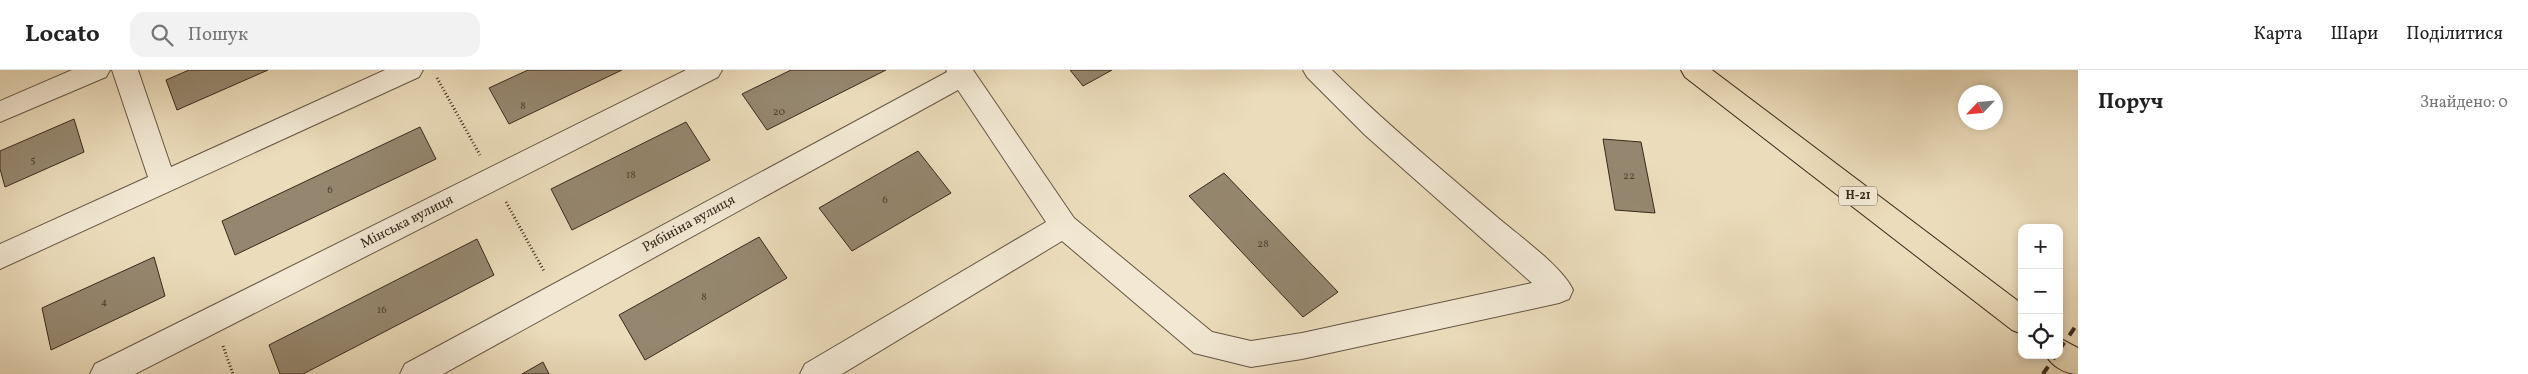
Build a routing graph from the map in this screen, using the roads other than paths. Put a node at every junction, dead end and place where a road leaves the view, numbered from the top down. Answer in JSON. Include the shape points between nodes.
{"nodes":[{"id":1,"x":97,"y":70,"type":"edge"},
{"id":2,"x":125,"y":70,"type":"edge"},
{"id":3,"x":410,"y":70,"type":"edge"},
{"id":4,"x":709,"y":70,"type":"edge"},
{"id":5,"x":1316,"y":70,"type":"edge"},
{"id":6,"x":1694,"y":70,"type":"edge"},
{"id":7,"x":961,"y":72,"type":"edge"},
{"id":8,"x":0,"y":112,"type":"edge"},
{"id":9,"x":163,"y":182,"type":"junction"},
{"id":10,"x":1064,"y":226,"type":"junction"},
{"id":11,"x":0,"y":257,"type":"edge"},
{"id":12,"x":2018,"y":319,"type":"edge"},
{"id":13,"x":2063,"y":354,"type":"edge"},
{"id":14,"x":2078,"y":365,"type":"edge"},
{"id":15,"x":105,"y":374,"type":"edge"},
{"id":16,"x":415,"y":374,"type":"edge"},
{"id":17,"x":815,"y":374,"type":"edge"}],
"edges":[{"from":1,"to":8,"type":"street"},
{"from":2,"to":9,"type":"street"},
{"from":3,"to":9,"type":"street"},
{"from":4,"to":15,"type":"street","name":"Мінська вулиця"},
{"from":5,"to":10,"type":"street","via":[[1355,112],[1509,242],[1559,290],[1302,346],[1251,354],[1204,344]]},
{"from":6,"to":12,"type":"main road","number":"Н-21"},
{"from":7,"to":10,"type":"street"},
{"from":7,"to":16,"type":"street","name":"Рябініна вулиця"},
{"from":9,"to":11,"type":"street"},
{"from":10,"to":17,"type":"street"},
{"from":13,"to":14,"type":"main road"}]}
